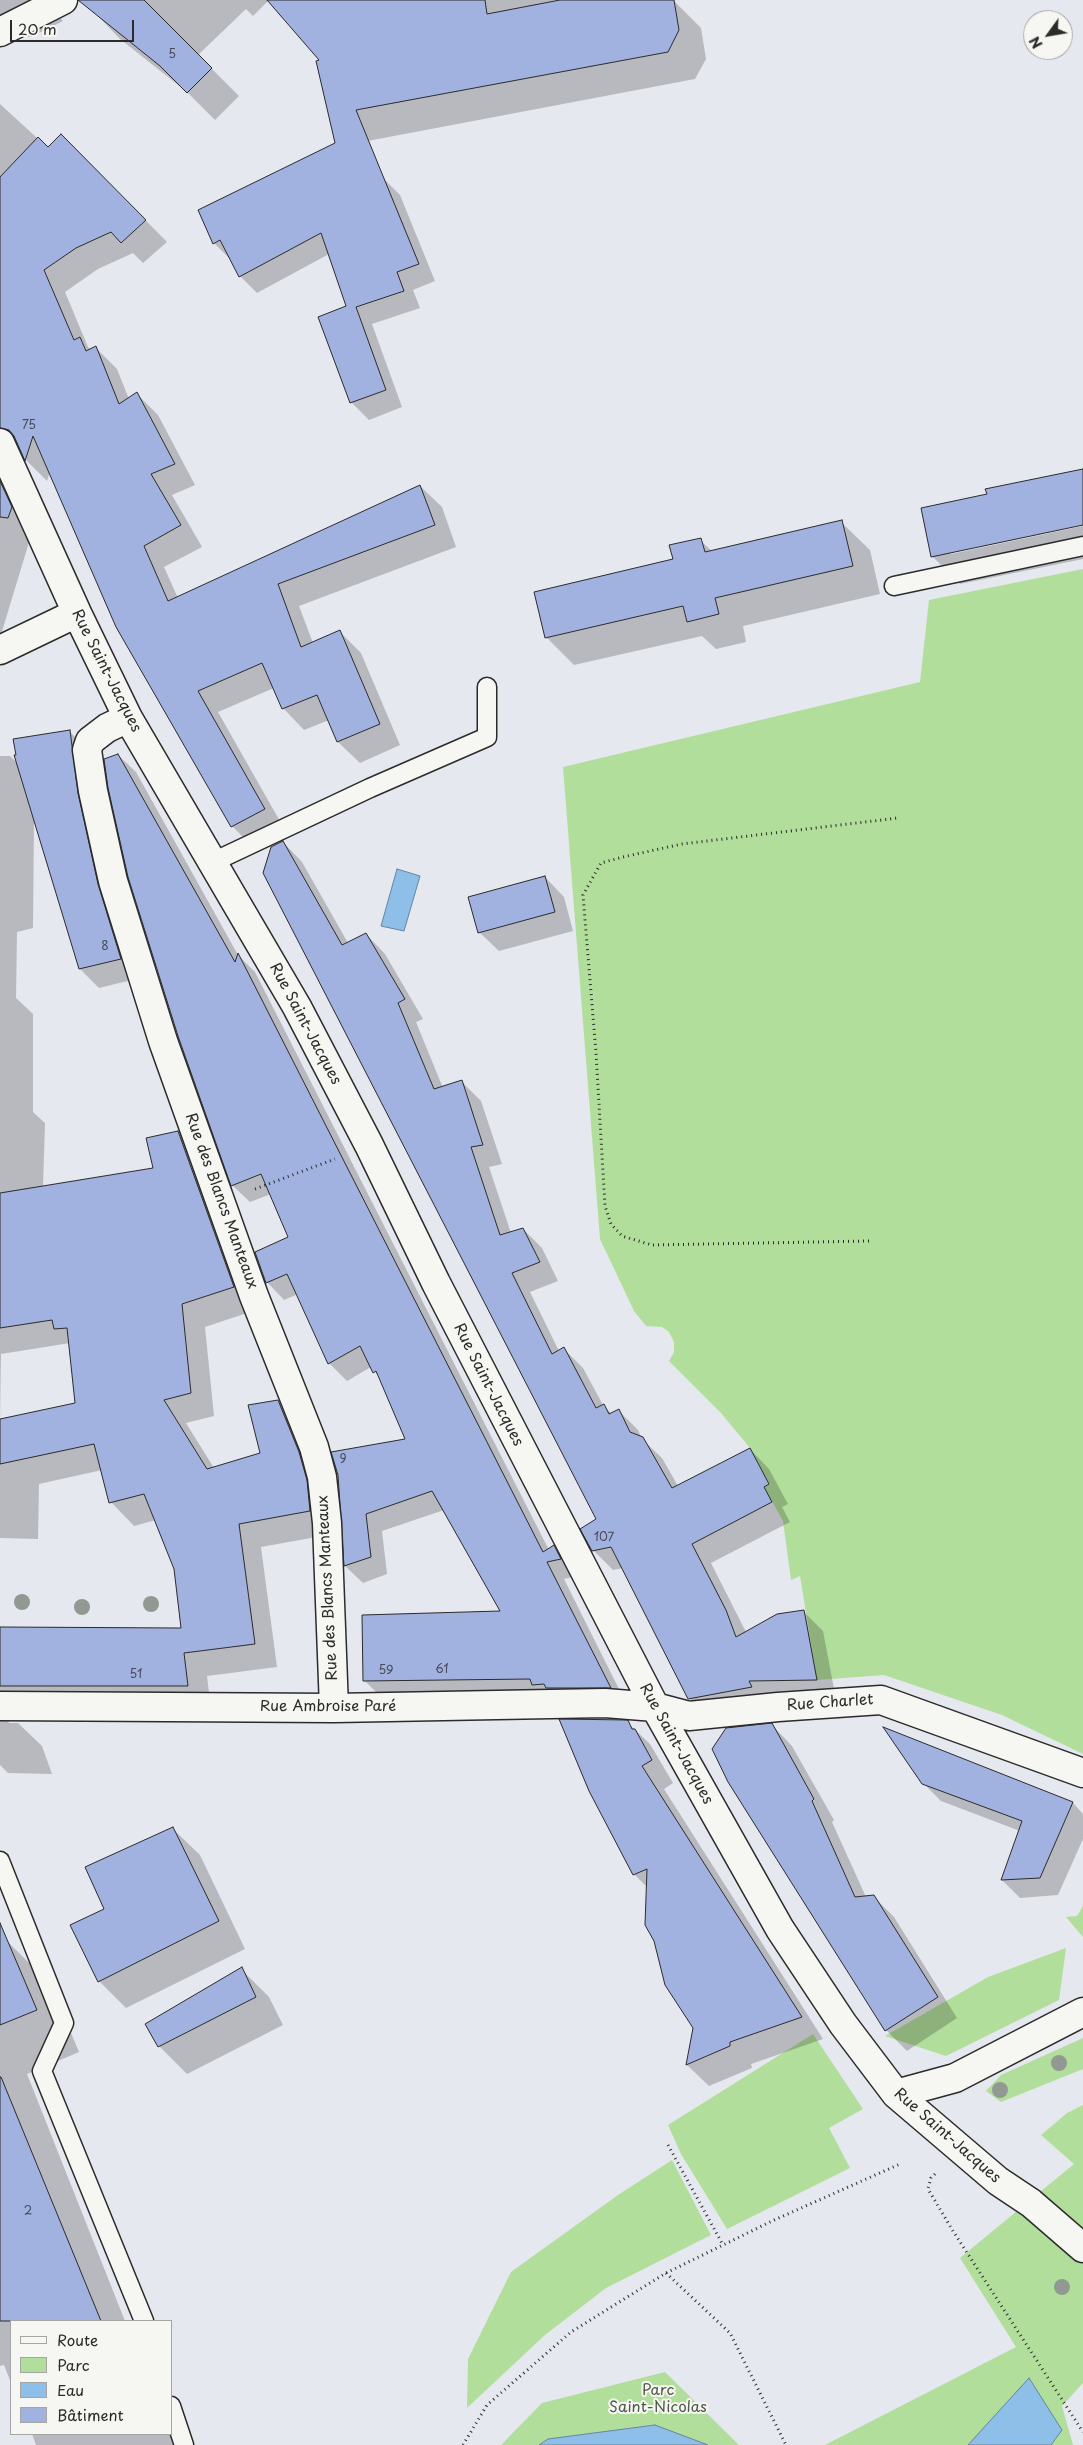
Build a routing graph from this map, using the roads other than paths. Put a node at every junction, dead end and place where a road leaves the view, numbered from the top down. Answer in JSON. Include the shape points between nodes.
{"nodes":[{"id":1,"x":63,"y":0,"type":"edge"},
{"id":2,"x":0,"y":32,"type":"edge"},
{"id":3,"x":0,"y":443,"type":"edge"},
{"id":4,"x":1083,"y":546,"type":"edge"},
{"id":5,"x":894,"y":586,"type":"dead end"},
{"id":6,"x":77,"y":613,"type":"junction"},
{"id":7,"x":0,"y":650,"type":"edge"},
{"id":8,"x":487,"y":687,"type":"dead end"},
{"id":9,"x":128,"y":718,"type":"junction"},
{"id":10,"x":213,"y":862,"type":"junction"},
{"id":11,"x":0,"y":1706,"type":"edge"},
{"id":12,"x":655,"y":1707,"type":"junction"},
{"id":13,"x":334,"y":1708,"type":"junction"},
{"id":14,"x":1083,"y":1773,"type":"edge"},
{"id":15,"x":0,"y":1860,"type":"edge"},
{"id":16,"x":1083,"y":2012,"type":"edge"},
{"id":17,"x":896,"y":2094,"type":"junction"},
{"id":18,"x":1083,"y":2248,"type":"edge"},
{"id":19,"x":144,"y":2320,"type":"edge"},
{"id":20,"x":172,"y":2409,"type":"edge"},
{"id":21,"x":184,"y":2445,"type":"edge"}],
"edges":[{"from":1,"to":2,"type":"street"},
{"from":3,"to":6,"type":"street","name":"Rue Saint-Jacques"},
{"from":4,"to":5,"type":"lane"},
{"from":6,"to":7,"type":"street"},
{"from":6,"to":9,"type":"street","name":"Rue Saint-Jacques"},
{"from":8,"to":10,"type":"lane","via":[[487,737]]},
{"from":9,"to":10,"type":"street","name":"Rue Saint-Jacques"},
{"from":9,"to":13,"type":"street","name":"Rue des Blancs Manteaux","via":[[90,741],[87,750],[93,791],[113,881],[163,1041],[254,1296],[314,1447],[322,1477],[327,1523]]},
{"from":10,"to":12,"type":"street","name":"Rue Saint-Jacques","via":[[297,1007]]},
{"from":11,"to":13,"type":"street","name":"Rue Ambroise Paré"},
{"from":12,"to":13,"type":"street","name":"Rue Ambroise Paré","via":[[605,1703]]},
{"from":12,"to":14,"type":"street","name":"Rue Charlet","via":[[689,1716],[881,1700]]},
{"from":12,"to":17,"type":"street","name":"Rue Saint-Jacques","via":[[780,1929],[843,2024]]},
{"from":15,"to":19,"type":"lane","via":[[64,2024],[42,2071]]},
{"from":16,"to":17,"type":"street","via":[[955,2078]]},
{"from":17,"to":18,"type":"street","name":"Rue Saint-Jacques"},
{"from":20,"to":21,"type":"lane"}]}
